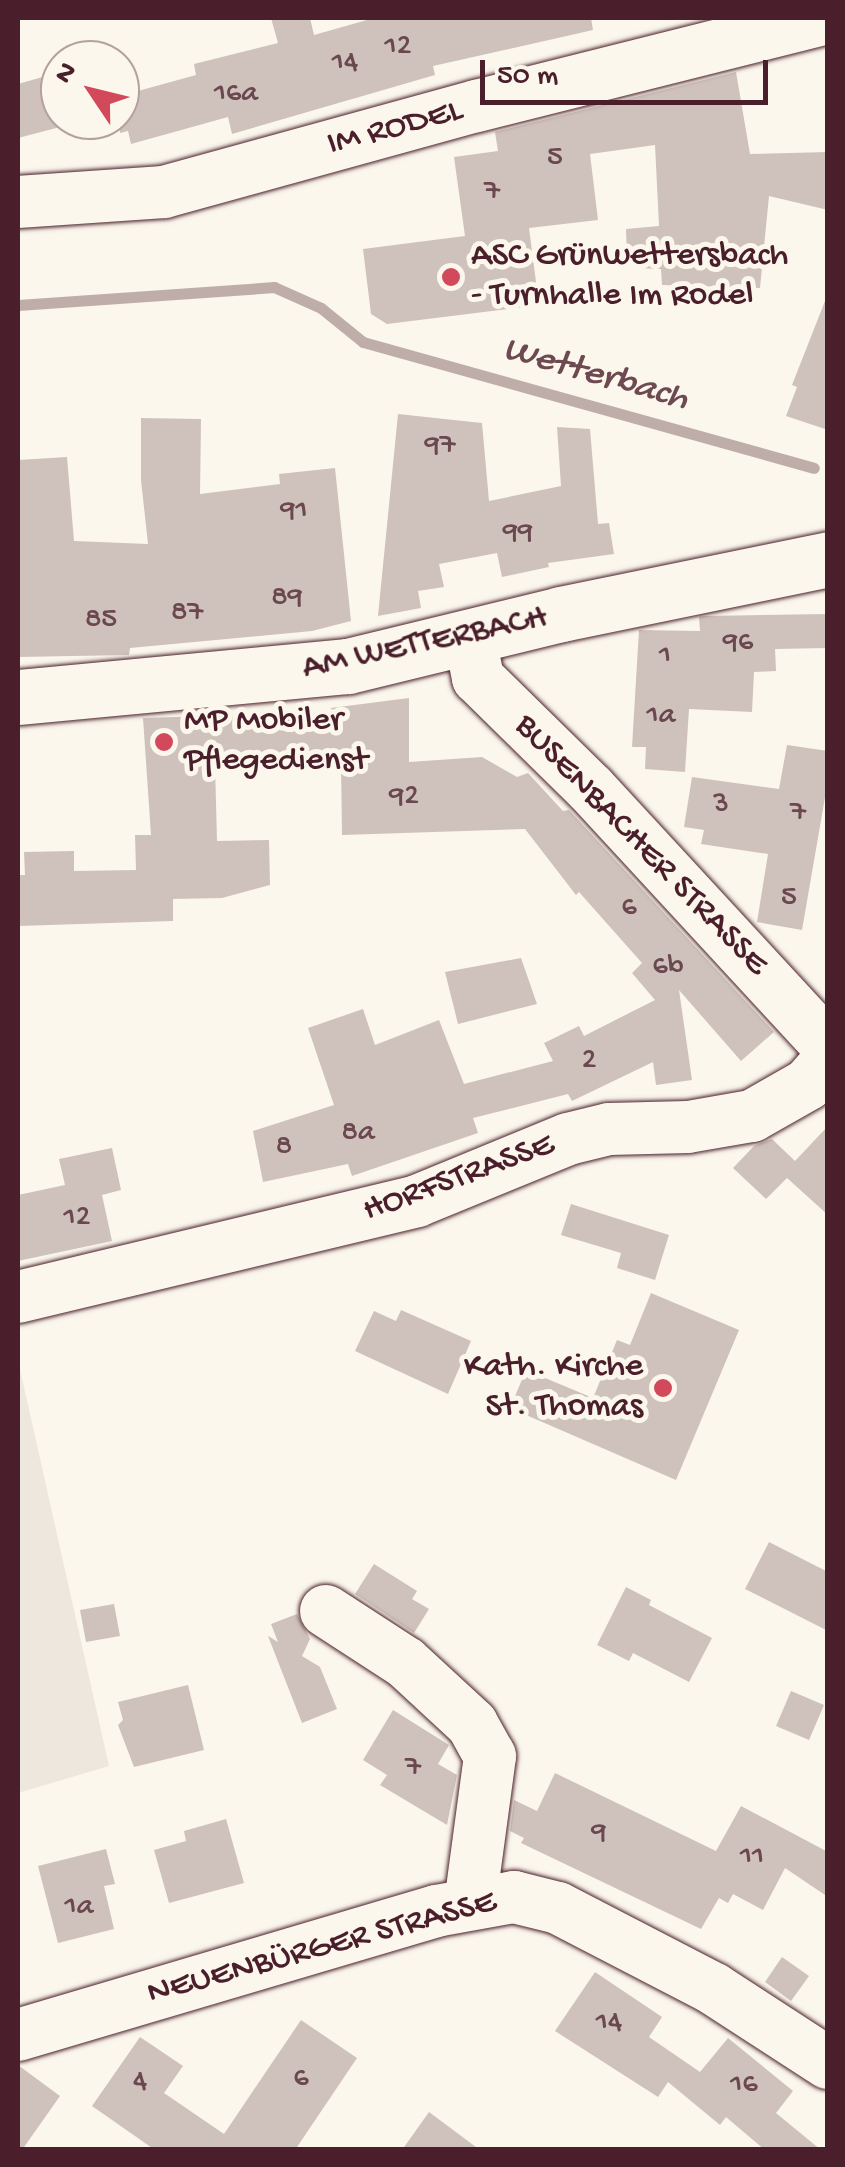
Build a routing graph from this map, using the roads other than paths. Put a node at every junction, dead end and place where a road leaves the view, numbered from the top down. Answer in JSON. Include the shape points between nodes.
{"nodes":[{"id":1,"x":828,"y":18,"type":"edge"},
{"id":2,"x":18,"y":202,"type":"edge"},
{"id":3,"x":828,"y":559,"type":"edge"},
{"id":4,"x":470,"y":638,"type":"junction"},
{"id":5,"x":18,"y":697,"type":"edge"},
{"id":6,"x":828,"y":1046,"type":"edge"},
{"id":7,"x":828,"y":1061,"type":"edge"},
{"id":8,"x":18,"y":1297,"type":"edge"},
{"id":9,"x":326,"y":1612,"type":"dead end"},
{"id":10,"x":470,"y":1903,"type":"junction"},
{"id":11,"x":18,"y":2035,"type":"edge"},
{"id":12,"x":828,"y":2064,"type":"edge"}],
"edges":[{"from":1,"to":2,"type":"street","name":"IM RODEL","via":[[164,192]]},
{"from":3,"to":4,"type":"main road","name":"AM WETTERBACH"},
{"from":4,"to":5,"type":"main road","name":"AM WETTERBACH","via":[[310,672]]},
{"from":4,"to":6,"type":"street","name":"BUSENBACHER STRASSE","via":[[478,678],[591,789]]},
{"from":7,"to":8,"type":"street","name":"HORFSTRASSE","via":[[808,1084],[752,1116],[568,1139],[417,1201]]},
{"from":9,"to":10,"type":"street","via":[[406,1663],[472,1724],[490,1756]]},
{"from":10,"to":11,"type":"street","name":"NEUENBÜRGER STRASSE"},
{"from":10,"to":12,"type":"street","name":"NEUENBÜRGER STRASSE","via":[[514,1897],[558,1908],[714,1989]]}]}
